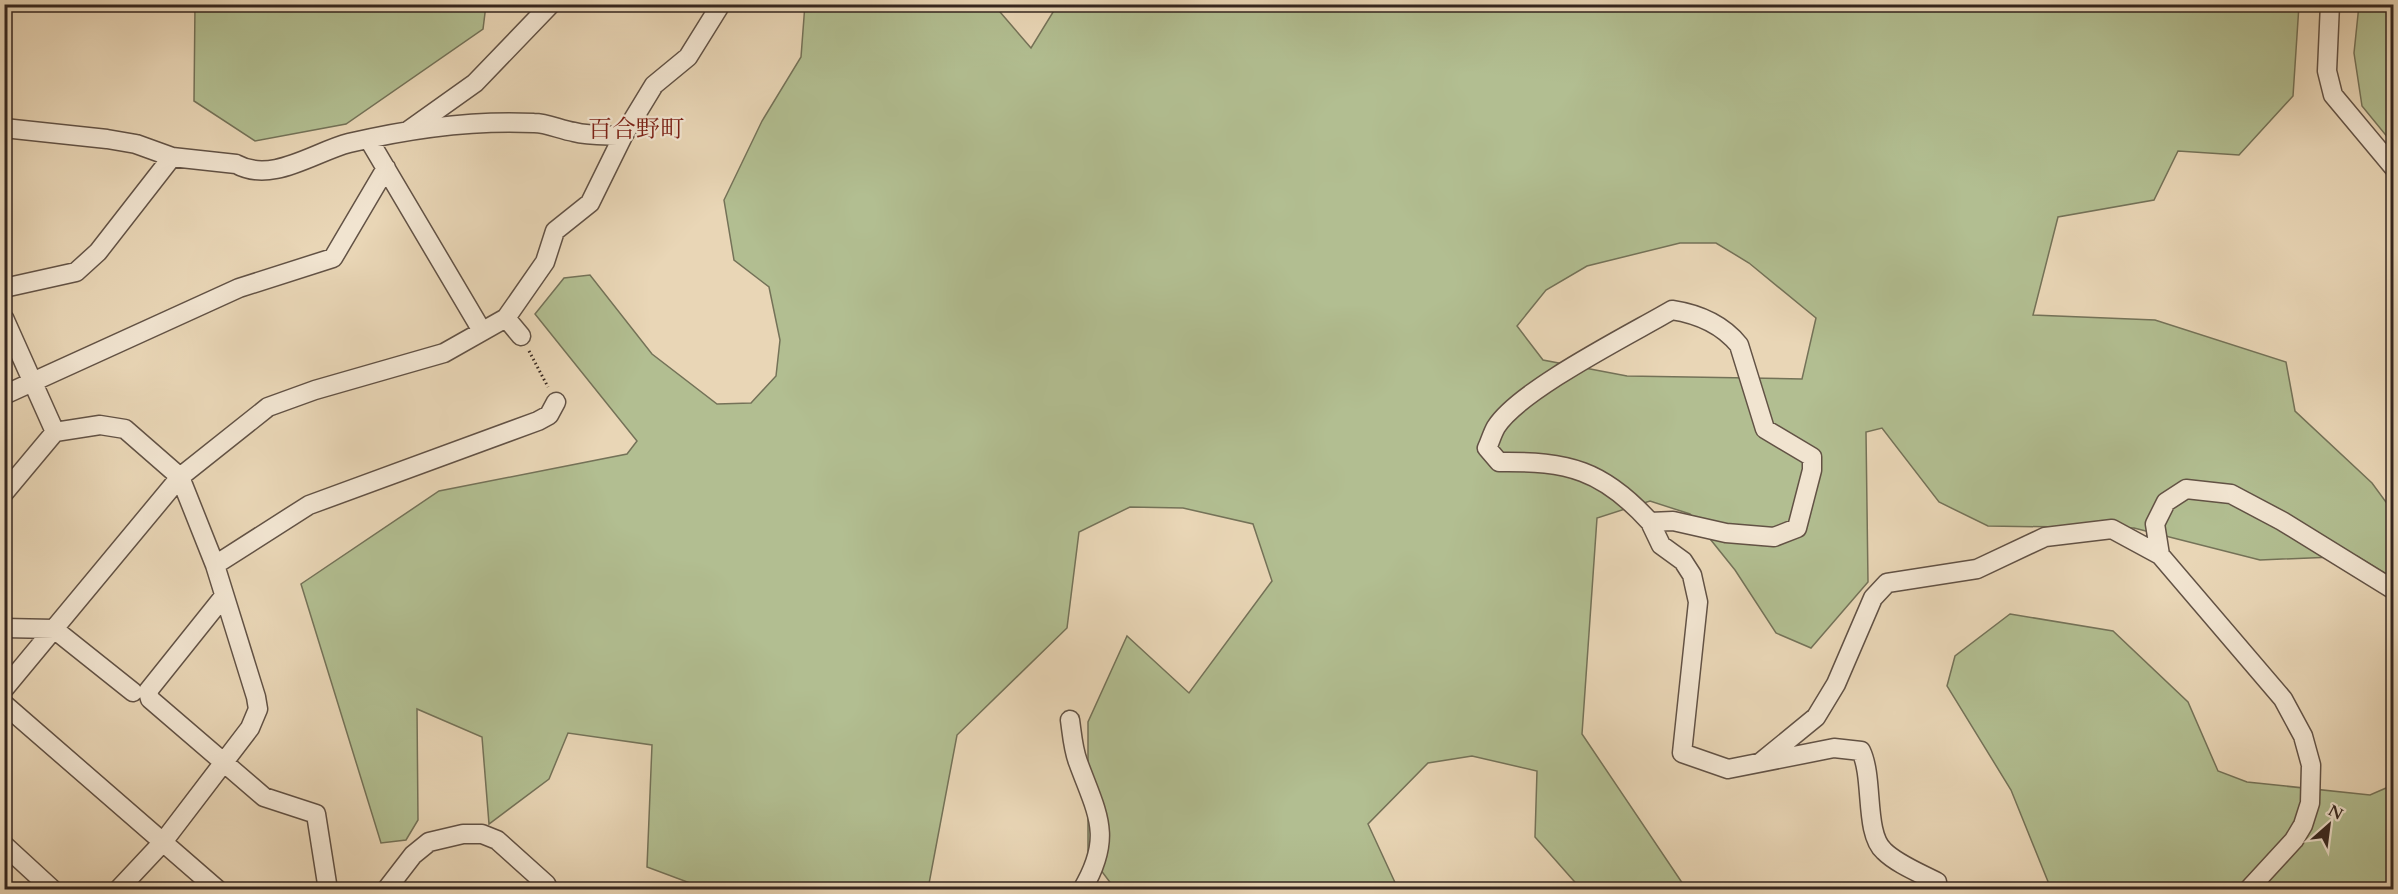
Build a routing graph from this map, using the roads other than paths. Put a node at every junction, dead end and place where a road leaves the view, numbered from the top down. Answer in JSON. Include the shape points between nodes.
{"nodes":[{"id":1,"x":551,"y":4,"type":"edge"},
{"id":2,"x":721,"y":4,"type":"edge"},
{"id":3,"x":2330,"y":4,"type":"edge"},
{"id":4,"x":4,"y":128,"type":"edge"},
{"id":5,"x":407,"y":132,"type":"junction"},
{"id":6,"x":624,"y":136,"type":"junction"},
{"id":7,"x":369,"y":140,"type":"junction"},
{"id":8,"x":172,"y":157,"type":"junction"},
{"id":9,"x":386,"y":168,"type":"junction"},
{"id":10,"x":2394,"y":168,"type":"edge"},
{"id":11,"x":4,"y":288,"type":"edge"},
{"id":12,"x":4,"y":318,"type":"edge"},
{"id":13,"x":506,"y":318,"type":"junction"},
{"id":14,"x":482,"y":331,"type":"junction"},
{"id":15,"x":520,"y":336,"type":"road end"},
{"id":16,"x":32,"y":383,"type":"junction"},
{"id":17,"x":4,"y":395,"type":"edge"},
{"id":18,"x":556,"y":402,"type":"road end"},
{"id":19,"x":55,"y":432,"type":"junction"},
{"id":20,"x":180,"y":477,"type":"junction"},
{"id":21,"x":4,"y":493,"type":"edge"},
{"id":22,"x":1650,"y":522,"type":"junction"},
{"id":23,"x":2160,"y":555,"type":"junction"},
{"id":24,"x":215,"y":566,"type":"junction"},
{"id":25,"x":2394,"y":590,"type":"edge"},
{"id":26,"x":224,"y":596,"type":"junction"},
{"id":27,"x":4,"y":628,"type":"edge"},
{"id":28,"x":54,"y":629,"type":"junction"},
{"id":29,"x":4,"y":689,"type":"edge"},
{"id":30,"x":133,"y":692,"type":"dead end"},
{"id":31,"x":4,"y":704,"type":"edge"},
{"id":32,"x":1070,"y":720,"type":"dead end"},
{"id":33,"x":1761,"y":762,"type":"junction"},
{"id":34,"x":223,"y":764,"type":"junction"},
{"id":35,"x":163,"y":842,"type":"junction"},
{"id":36,"x":4,"y":845,"type":"edge"},
{"id":37,"x":53,"y":890,"type":"edge"},
{"id":38,"x":118,"y":890,"type":"edge"},
{"id":39,"x":218,"y":890,"type":"edge"},
{"id":40,"x":328,"y":890,"type":"edge"},
{"id":41,"x":386,"y":890,"type":"edge"},
{"id":42,"x":549,"y":890,"type":"edge"},
{"id":43,"x":1082,"y":890,"type":"edge"},
{"id":44,"x":1938,"y":890,"type":"edge"},
{"id":45,"x":2248,"y":890,"type":"edge"}],
"edges":[{"from":1,"to":5,"type":"street","via":[[475,83]]},
{"from":2,"to":6,"type":"street","via":[[688,57],[654,85]]},
{"from":3,"to":10,"type":"street","via":[[2328,71],[2333,95]]},
{"from":4,"to":8,"type":"street","via":[[136,144]]},
{"from":5,"to":6,"type":"street","via":[[474,124],[536,123],[577,133]]},
{"from":5,"to":7,"type":"street"},
{"from":6,"to":13,"type":"street","via":[[590,203],[555,231],[545,262]]},
{"from":7,"to":8,"type":"street","via":[[348,143],[274,170]]},
{"from":7,"to":9,"type":"street"},
{"from":8,"to":11,"type":"street","via":[[98,252],[76,272]]},
{"from":9,"to":14,"type":"street"},
{"from":9,"to":16,"type":"street","via":[[333,258],[239,288]]},
{"from":12,"to":16,"type":"street"},
{"from":13,"to":14,"type":"street"},
{"from":13,"to":15,"type":"street"},
{"from":14,"to":20,"type":"street","via":[[444,352],[268,407]]},
{"from":16,"to":17,"type":"street"},
{"from":16,"to":19,"type":"street"},
{"from":18,"to":24,"type":"street","via":[[549,415],[538,421],[309,505]]},
{"from":19,"to":20,"type":"street","via":[[100,425],[125,429]]},
{"from":19,"to":21,"type":"street"},
{"from":20,"to":24,"type":"street"},
{"from":20,"to":28,"type":"street"},
{"from":22,"to":22,"type":"street","via":[[1673,521],[1726,533],[1774,537],[1797,528],[1812,470],[1812,457],[1765,429],[1739,345],[1730,334],[1693,313],[1672,310],[1575,366],[1523,401],[1497,426],[1487,448],[1499,462],[1552,464],[1584,471],[1630,501]]},
{"from":22,"to":33,"type":"street","via":[[1661,545],[1683,561],[1692,575],[1698,602],[1682,753],[1728,769]]},
{"from":23,"to":25,"type":"street","via":[[2155,524],[2166,502],[2186,489],[2231,494]]},
{"from":23,"to":33,"type":"street","via":[[2112,528],[2045,537],[1977,569],[1887,584],[1873,598],[1836,684],[1816,717]]},
{"from":23,"to":45,"type":"street","via":[[2283,699],[2311,765],[2310,803],[2303,825]]},
{"from":24,"to":26,"type":"street"},
{"from":26,"to":34,"type":"street","via":[[258,709],[250,728]]},
{"from":26,"to":34,"type":"street","via":[[148,691],[150,699]]},
{"from":27,"to":28,"type":"street"},
{"from":28,"to":29,"type":"street"},
{"from":28,"to":30,"type":"street"},
{"from":31,"to":35,"type":"street"},
{"from":32,"to":43,"type":"street","via":[[1077,759],[1098,812],[1101,841]]},
{"from":33,"to":44,"type":"street","via":[[1833,748],[1861,752],[1868,765],[1875,834],[1883,851],[1936,882]]},
{"from":34,"to":35,"type":"street"},
{"from":34,"to":40,"type":"street","via":[[264,797],[316,814]]},
{"from":35,"to":38,"type":"street"},
{"from":35,"to":39,"type":"street"},
{"from":36,"to":37,"type":"street"},
{"from":41,"to":42,"type":"street","via":[[413,855],[429,843],[464,834],[482,834],[497,840]]}]}
